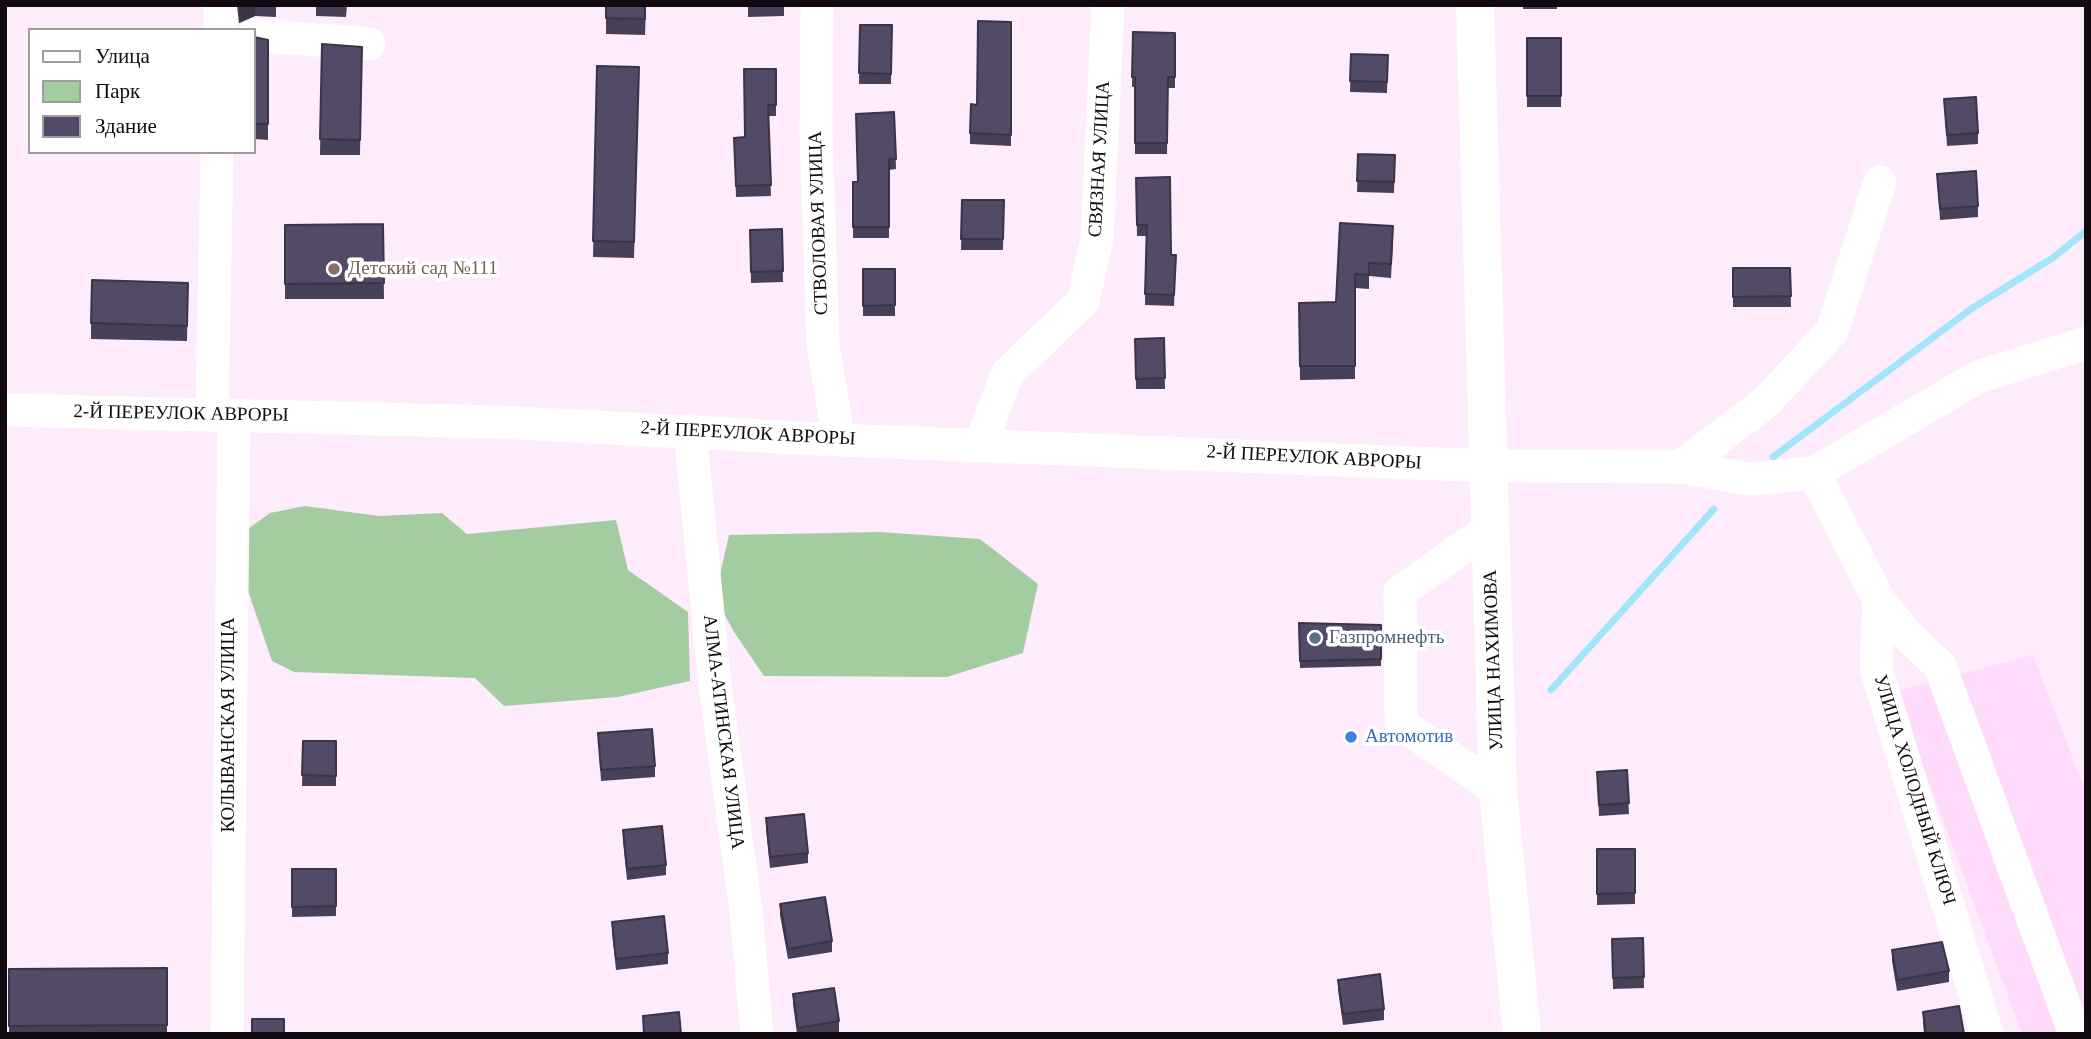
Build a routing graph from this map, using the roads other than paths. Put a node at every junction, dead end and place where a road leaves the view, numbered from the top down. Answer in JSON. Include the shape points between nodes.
{"nodes":[{"id":1,"x":220,"y":5,"type":"edge"},
{"id":2,"x":817,"y":5,"type":"edge"},
{"id":3,"x":1108,"y":5,"type":"edge"},
{"id":4,"x":1475,"y":5,"type":"edge"},
{"id":5,"x":220,"y":28,"type":"edge"},
{"id":6,"x":256,"y":34,"type":"edge"},
{"id":7,"x":369,"y":44,"type":"dead end"},
{"id":8,"x":217,"y":154,"type":"edge"},
{"id":9,"x":1880,"y":183,"type":"dead end"},
{"id":10,"x":2086,"y":343,"type":"edge"},
{"id":11,"x":5,"y":410,"type":"edge"},
{"id":12,"x":223,"y":415,"type":"junction"},
{"id":13,"x":691,"y":430,"type":"junction"},
{"id":14,"x":839,"y":440,"type":"junction"},
{"id":15,"x":981,"y":443,"type":"junction"},
{"id":16,"x":1490,"y":466,"type":"junction"},
{"id":17,"x":1680,"y":467,"type":"junction"},
{"id":18,"x":1814,"y":473,"type":"junction"},
{"id":19,"x":1489,"y":529,"type":"junction"},
{"id":20,"x":1879,"y":600,"type":"junction"},
{"id":21,"x":1498,"y":790,"type":"junction"},
{"id":22,"x":227,"y":1034,"type":"edge"},
{"id":23,"x":757,"y":1034,"type":"edge"},
{"id":24,"x":1522,"y":1034,"type":"edge"},
{"id":25,"x":1987,"y":1034,"type":"edge"},
{"id":26,"x":2075,"y":1034,"type":"edge"}],
"edges":[{"from":1,"to":5,"type":"street"},
{"from":2,"to":14,"type":"street","name":"СТВОЛОВАЯ УЛИЦА","via":[[823,345]]},
{"from":3,"to":15,"type":"street","name":"СВЯЗНАЯ УЛИЦА","via":[[1097,239],[1083,301],[1007,374]]},
{"from":4,"to":16,"type":"main road","name":"УЛИЦА НАХИМОВА"},
{"from":6,"to":7,"type":"street"},
{"from":8,"to":12,"type":"street","name":"КОЛЫВАНСКАЯ УЛИЦА"},
{"from":9,"to":17,"type":"street","via":[[1832,331],[1765,403]]},
{"from":10,"to":18,"type":"street","via":[[1978,377]]},
{"from":11,"to":12,"type":"street","name":"2-Й ПЕРЕУЛОК АВРОРЫ"},
{"from":12,"to":13,"type":"street","name":"2-Й ПЕРЕУЛОК АВРОРЫ"},
{"from":12,"to":22,"type":"street","name":"КОЛЫВАНСКАЯ УЛИЦА"},
{"from":13,"to":14,"type":"street","name":"2-Й ПЕРЕУЛОК АВРОРЫ"},
{"from":13,"to":23,"type":"street","name":"АЛМА-АТИНСКАЯ УЛИЦА","via":[[715,685],[746,911]]},
{"from":14,"to":15,"type":"street","name":"2-Й ПЕРЕУЛОК АВРОРЫ"},
{"from":15,"to":16,"type":"street","name":"2-Й ПЕРЕУЛОК АВРОРЫ"},
{"from":16,"to":17,"type":"street","name":"2-Й ПЕРЕУЛОК АВРОРЫ"},
{"from":16,"to":19,"type":"main road","name":"УЛИЦА НАХИМОВА"},
{"from":17,"to":18,"type":"street","name":"2-Й ПЕРЕУЛОК АВРОРЫ","via":[[1749,479]]},
{"from":18,"to":20,"type":"street","name":"УЛИЦА ХОЛОДНЫЙ КЛЮЧ"},
{"from":19,"to":21,"type":"main road","name":"УЛИЦА НАХИМОВА"},
{"from":19,"to":21,"type":"street","via":[[1400,592],[1401,724]]},
{"from":20,"to":25,"type":"street","name":"УЛИЦА ХОЛОДНЫЙ КЛЮЧ","via":[[1876,668]]},
{"from":20,"to":26,"type":"street","via":[[1940,666]]},
{"from":21,"to":24,"type":"main road","name":"УЛИЦА НАХИМОВА"}]}
